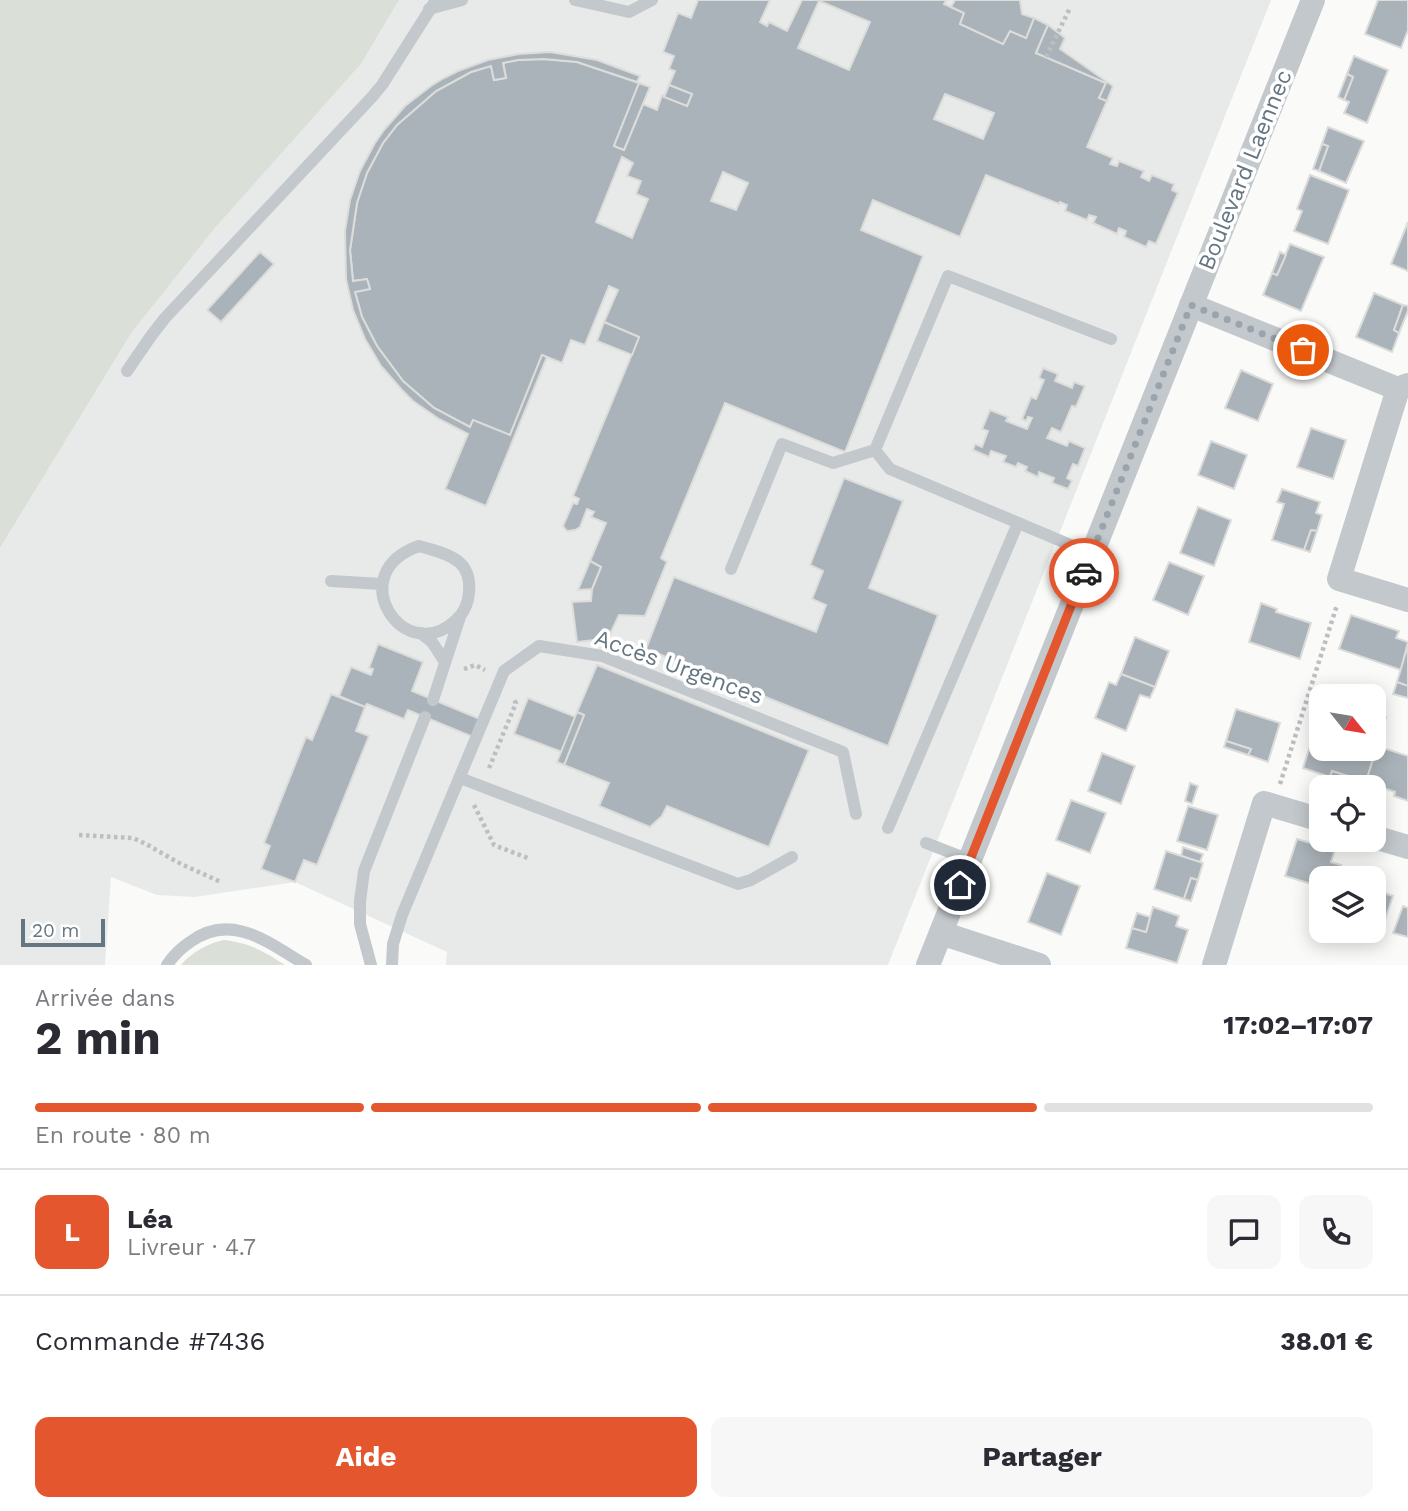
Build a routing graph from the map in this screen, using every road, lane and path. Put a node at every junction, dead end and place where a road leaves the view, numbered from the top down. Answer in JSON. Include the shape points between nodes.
{"nodes":[{"id":1,"x":462,"y":0,"type":"edge"},
{"id":2,"x":575,"y":0,"type":"edge"},
{"id":3,"x":652,"y":0,"type":"edge"},
{"id":4,"x":1313,"y":0,"type":"edge"},
{"id":5,"x":432,"y":5,"type":"edge"},
{"id":6,"x":1070,"y":8,"type":"dead end"},
{"id":7,"x":1046,"y":57,"type":"dead end"},
{"id":8,"x":1191,"y":305,"type":"junction"},
{"id":9,"x":1111,"y":339,"type":"dead end"},
{"id":10,"x":127,"y":371,"type":"dead end"},
{"id":11,"x":1403,"y":387,"type":"edge"},
{"id":12,"x":875,"y":450,"type":"junction"},
{"id":13,"x":1018,"y":523,"type":"junction"},
{"id":14,"x":1091,"y":554,"type":"junction"},
{"id":15,"x":731,"y":569,"type":"dead end"},
{"id":16,"x":331,"y":581,"type":"dead end"},
{"id":17,"x":1345,"y":581,"type":"junction"},
{"id":18,"x":382,"y":583,"type":"junction"},
{"id":19,"x":1408,"y":600,"type":"edge"},
{"id":20,"x":460,"y":617,"type":"junction"},
{"id":21,"x":421,"y":633,"type":"junction"},
{"id":22,"x":445,"y":662,"type":"junction"},
{"id":23,"x":433,"y":700,"type":"dead end"},
{"id":24,"x":425,"y":717,"type":"dead end"},
{"id":25,"x":460,"y":778,"type":"junction"},
{"id":26,"x":474,"y":804,"type":"dead end"},
{"id":27,"x":1273,"y":806,"type":"junction"},
{"id":28,"x":856,"y":814,"type":"dead end"},
{"id":29,"x":1309,"y":816,"type":"edge"},
{"id":30,"x":888,"y":828,"type":"dead end"},
{"id":31,"x":79,"y":835,"type":"dead end"},
{"id":32,"x":1386,"y":841,"type":"edge"},
{"id":33,"x":926,"y":843,"type":"dead end"},
{"id":34,"x":1408,"y":848,"type":"edge"},
{"id":35,"x":792,"y":857,"type":"dead end"},
{"id":36,"x":528,"y":858,"type":"dead end"},
{"id":37,"x":970,"y":860,"type":"junction"},
{"id":38,"x":221,"y":882,"type":"dead end"},
{"id":39,"x":941,"y":933,"type":"junction"},
{"id":40,"x":167,"y":965,"type":"edge"},
{"id":41,"x":306,"y":965,"type":"edge"},
{"id":42,"x":371,"y":965,"type":"edge"},
{"id":43,"x":392,"y":965,"type":"edge"},
{"id":44,"x":928,"y":965,"type":"edge"},
{"id":45,"x":1039,"y":965,"type":"edge"},
{"id":46,"x":1213,"y":965,"type":"edge"}],
"edges":[{"from":1,"to":5,"type":"lane"},
{"from":2,"to":3,"type":"lane","via":[[629,12]]},
{"from":4,"to":8,"type":"street","name":"Boulevard Laennec"},
{"from":5,"to":10,"type":"lane","via":[[382,85],[165,318]]},
{"from":6,"to":7,"type":"path"},
{"from":8,"to":11,"type":"street"},
{"from":8,"to":14,"type":"street","name":"Boulevard Laennec"},
{"from":9,"to":12,"type":"lane","via":[[948,276]]},
{"from":11,"to":17,"type":"street","via":[[1339,579]]},
{"from":12,"to":13,"type":"lane","via":[[890,469]]},
{"from":12,"to":15,"type":"lane","via":[[833,463],[782,444]]},
{"from":13,"to":14,"type":"lane"},
{"from":13,"to":30,"type":"lane"},
{"from":14,"to":37,"type":"street","name":"Boulevard Laennec"},
{"from":16,"to":18,"type":"lane"},
{"from":17,"to":19,"type":"street"},
{"from":17,"to":27,"type":"path"},
{"from":18,"to":20,"type":"lane","via":[[398,555],[419,545],[450,557],[461,564],[470,590]]},
{"from":18,"to":21,"type":"lane","via":[[386,609],[395,621]]},
{"from":20,"to":21,"type":"lane","via":[[435,633]]},
{"from":20,"to":22,"type":"lane"},
{"from":21,"to":22,"type":"lane"},
{"from":22,"to":23,"type":"lane"},
{"from":24,"to":42,"type":"lane","via":[[364,871],[360,924]]},
{"from":25,"to":28,"type":"lane","name":"Accès Urgences","via":[[504,671],[539,646],[602,656],[843,752]]},
{"from":25,"to":35,"type":"lane","via":[[738,884]]},
{"from":25,"to":43,"type":"lane","name":"Accès Urgences","via":[[397,930]]},
{"from":26,"to":36,"type":"path","via":[[494,845]]},
{"from":27,"to":29,"type":"street"},
{"from":27,"to":46,"type":"street","via":[[1264,803]]},
{"from":31,"to":38,"type":"path","via":[[133,838]]},
{"from":32,"to":34,"type":"street"},
{"from":33,"to":37,"type":"lane"},
{"from":37,"to":39,"type":"street","name":"Boulevard Laennec"},
{"from":39,"to":44,"type":"street","name":"Boulevard Laennec"},
{"from":39,"to":45,"type":"street"},
{"from":40,"to":41,"type":"lane","via":[[201,935],[235,929]]}]}
